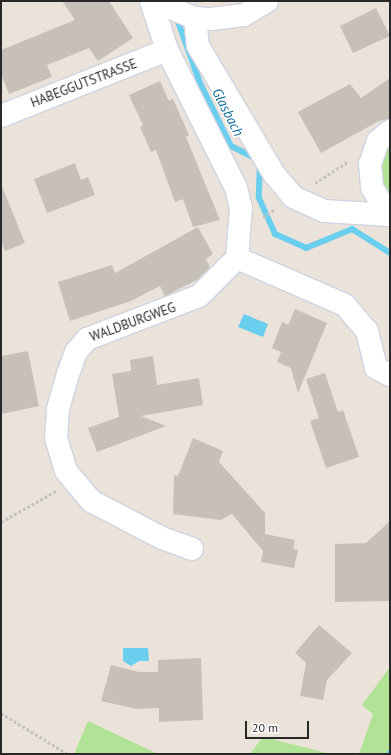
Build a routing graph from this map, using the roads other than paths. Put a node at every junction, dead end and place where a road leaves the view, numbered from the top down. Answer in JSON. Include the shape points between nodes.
{"nodes":[{"id":1,"x":152,"y":1,"type":"edge"},
{"id":2,"x":267,"y":1,"type":"edge"},
{"id":3,"x":203,"y":19,"type":"junction"},
{"id":4,"x":168,"y":50,"type":"junction"},
{"id":5,"x":1,"y":116,"type":"edge"},
{"id":6,"x":384,"y":136,"type":"edge"},
{"id":7,"x":389,"y":215,"type":"edge"},
{"id":8,"x":237,"y":258,"type":"junction"},
{"id":9,"x":390,"y":374,"type":"edge"},
{"id":10,"x":192,"y":549,"type":"dead end"}],
"edges":[{"from":1,"to":3,"type":"street"},
{"from":1,"to":4,"type":"street"},
{"from":2,"to":3,"type":"street","via":[[244,15]]},
{"from":3,"to":7,"type":"street","via":[[198,46],[274,174],[293,197],[324,211]]},
{"from":4,"to":5,"type":"street","name":"HABEGGUTSTRASSE"},
{"from":4,"to":8,"type":"street","via":[[236,188],[241,208]]},
{"from":6,"to":7,"type":"street","via":[[370,164],[372,187]]},
{"from":8,"to":9,"type":"street","via":[[345,305],[367,331],[376,368]]},
{"from":8,"to":10,"type":"street","name":"WALDBURGWEG","via":[[199,296],[149,318],[95,334],[76,352],[56,422],[60,456],[71,480],[104,509],[162,538]]}]}
